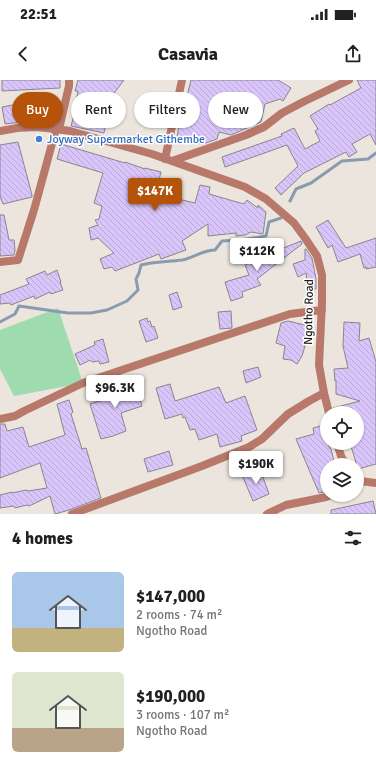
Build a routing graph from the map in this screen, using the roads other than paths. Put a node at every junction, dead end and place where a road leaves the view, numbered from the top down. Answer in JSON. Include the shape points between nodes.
{"nodes":[{"id":1,"x":69,"y":80,"type":"edge"},
{"id":2,"x":182,"y":80,"type":"edge"},
{"id":3,"x":349,"y":80,"type":"edge"},
{"id":4,"x":17,"y":128,"type":"edge"},
{"id":5,"x":46,"y":128,"type":"edge"},
{"id":6,"x":57,"y":129,"type":"junction"},
{"id":7,"x":0,"y":132,"type":"edge"},
{"id":8,"x":169,"y":160,"type":"junction"},
{"id":9,"x":0,"y":262,"type":"edge"},
{"id":10,"x":322,"y":310,"type":"junction"},
{"id":11,"x":324,"y":393,"type":"junction"},
{"id":12,"x":327,"y":406,"type":"edge"},
{"id":13,"x":0,"y":419,"type":"edge"},
{"id":14,"x":364,"y":482,"type":"edge"},
{"id":15,"x":376,"y":483,"type":"edge"},
{"id":16,"x":320,"y":498,"type":"edge"},
{"id":17,"x":72,"y":514,"type":"edge"},
{"id":18,"x":267,"y":514,"type":"edge"}],
"edges":[{"from":1,"to":6,"type":"street"},
{"from":2,"to":8,"type":"street"},
{"from":3,"to":8,"type":"street","via":[[282,113],[264,127],[246,135]]},
{"from":4,"to":7,"type":"street","name":"Ngotho Road"},
{"from":5,"to":6,"type":"street","name":"Ngotho Road"},
{"from":6,"to":8,"type":"street","name":"Ngotho Road"},
{"from":6,"to":9,"type":"street","via":[[18,260]]},
{"from":8,"to":10,"type":"street","name":"Ngotho Road","via":[[245,187],[266,199],[294,223],[317,256],[322,275]]},
{"from":10,"to":11,"type":"street","name":"Ngotho Road","via":[[319,365]]},
{"from":10,"to":13,"type":"street","via":[[290,314],[83,383],[15,416]]},
{"from":11,"to":12,"type":"street","name":"Ngotho Road"},
{"from":11,"to":17,"type":"street","via":[[288,414],[262,439],[249,447]]},
{"from":14,"to":15,"type":"street"},
{"from":16,"to":18,"type":"street","via":[[286,505]]}]}
